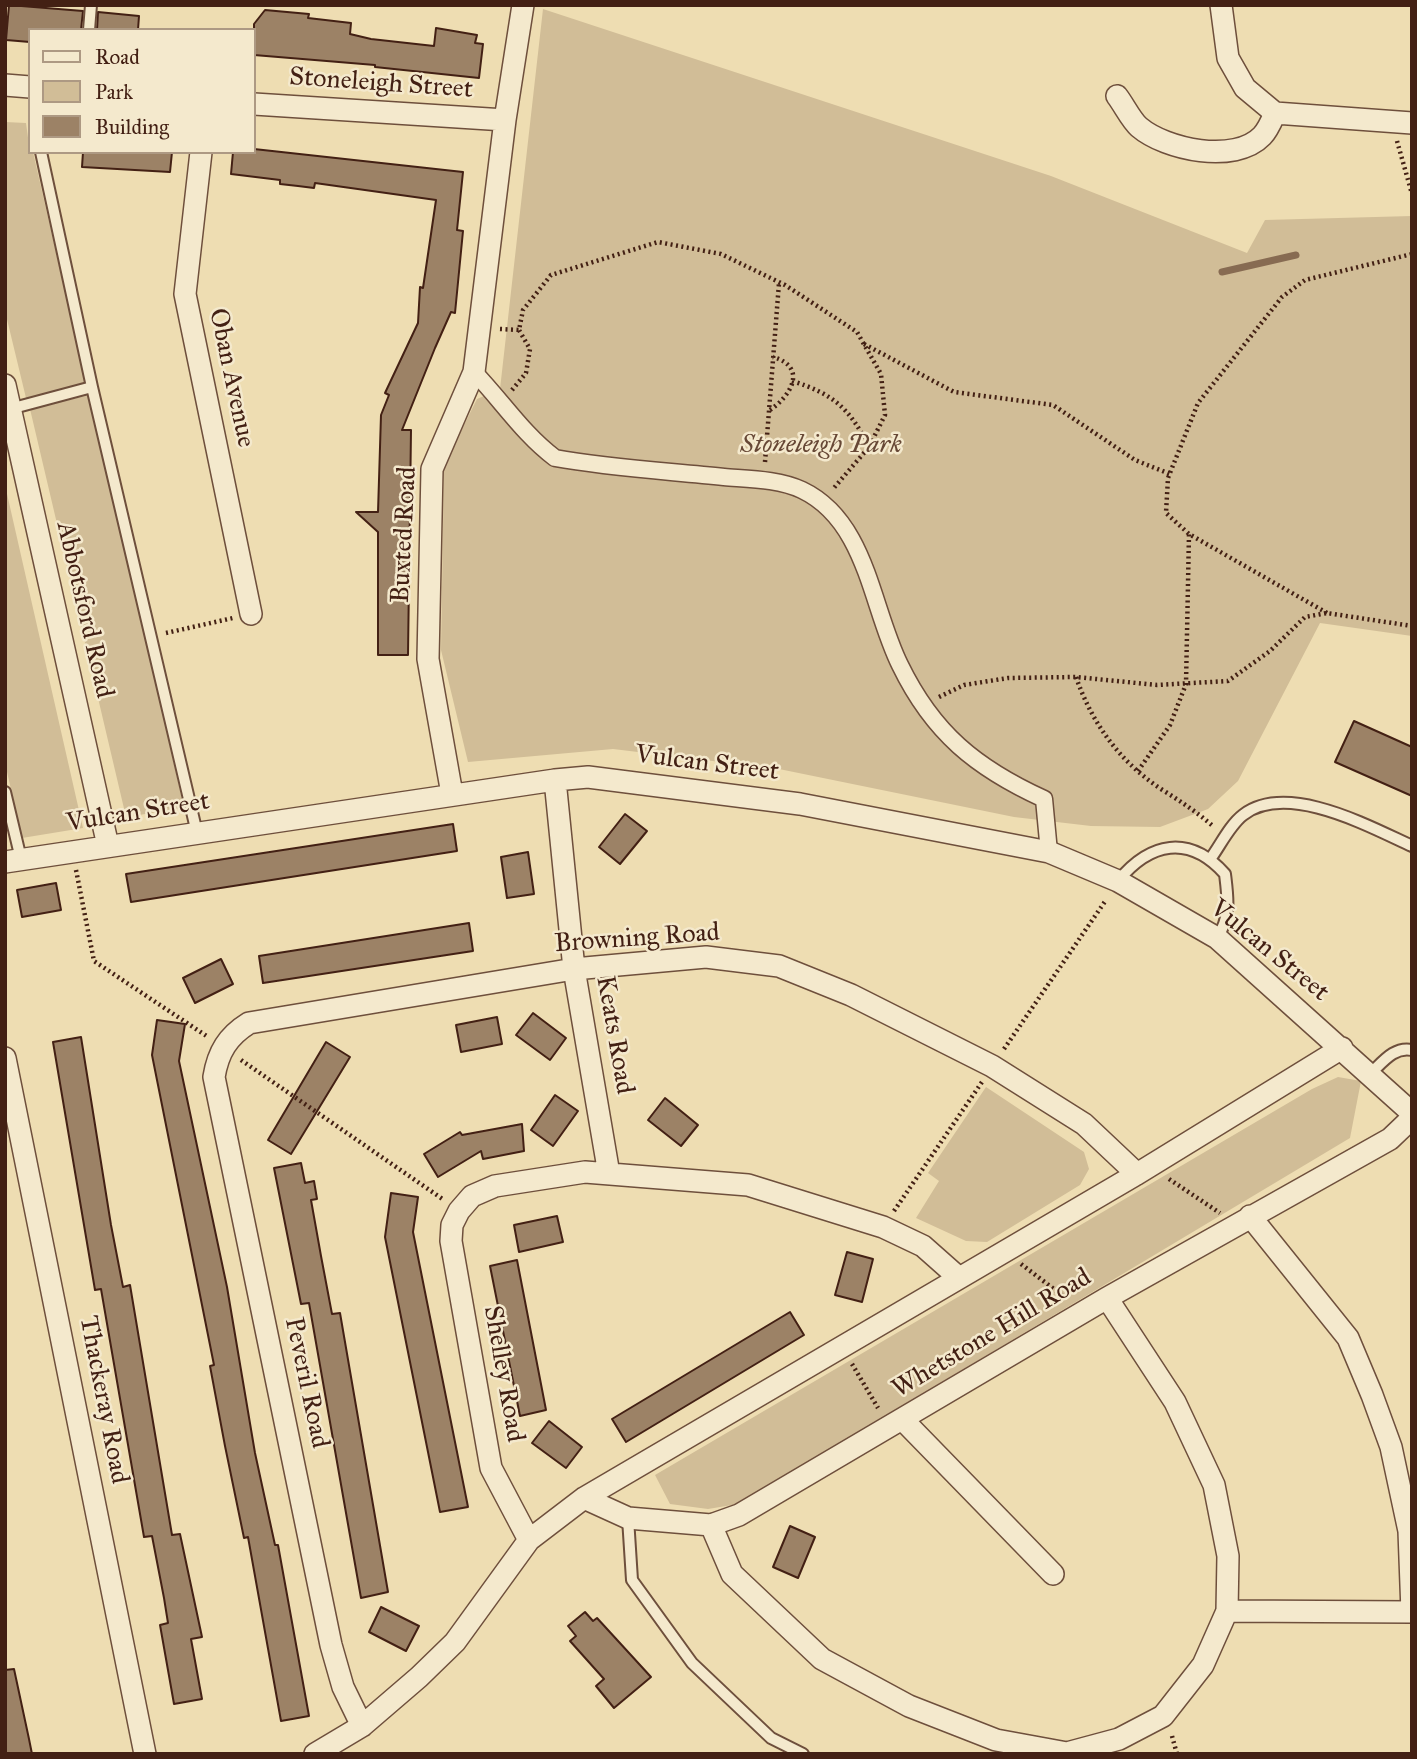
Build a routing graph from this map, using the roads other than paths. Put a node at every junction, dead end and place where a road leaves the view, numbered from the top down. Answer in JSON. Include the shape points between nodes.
{"nodes":[{"id":1,"x":91,"y":5,"type":"edge"},
{"id":2,"x":523,"y":5,"type":"edge"},
{"id":3,"x":1221,"y":5,"type":"edge"},
{"id":4,"x":89,"y":28,"type":"edge"},
{"id":5,"x":5,"y":85,"type":"edge"},
{"id":6,"x":28,"y":92,"type":"edge"},
{"id":7,"x":1117,"y":96,"type":"dead end"},
{"id":8,"x":256,"y":104,"type":"edge"},
{"id":9,"x":1275,"y":113,"type":"junction"},
{"id":10,"x":505,"y":120,"type":"junction"},
{"id":11,"x":1402,"y":122,"type":"edge"},
{"id":12,"x":41,"y":154,"type":"edge"},
{"id":13,"x":201,"y":154,"type":"edge"},
{"id":14,"x":474,"y":372,"type":"junction"},
{"id":15,"x":5,"y":385,"type":"edge"},
{"id":16,"x":92,"y":387,"type":"junction"},
{"id":17,"x":8,"y":409,"type":"edge"},
{"id":18,"x":251,"y":614,"type":"road end"},
{"id":19,"x":555,"y":780,"type":"junction"},
{"id":20,"x":5,"y":792,"type":"edge"},
{"id":21,"x":452,"y":794,"type":"junction"},
{"id":22,"x":197,"y":833,"type":"junction"},
{"id":23,"x":108,"y":846,"type":"junction"},
{"id":24,"x":1412,"y":846,"type":"edge"},
{"id":25,"x":1049,"y":852,"type":"junction"},
{"id":26,"x":1211,"y":858,"type":"junction"},
{"id":27,"x":13,"y":861,"type":"edge"},
{"id":28,"x":1118,"y":881,"type":"junction"},
{"id":29,"x":1217,"y":939,"type":"junction"},
{"id":30,"x":574,"y":969,"type":"junction"},
{"id":31,"x":223,"y":1048,"type":"joint"},
{"id":32,"x":1342,"y":1048,"type":"junction"},
{"id":33,"x":1412,"y":1050,"type":"edge"},
{"id":34,"x":5,"y":1058,"type":"edge"},
{"id":35,"x":1370,"y":1074,"type":"junction"},
{"id":36,"x":1412,"y":1113,"type":"edge"},
{"id":37,"x":1412,"y":1118,"type":"edge"},
{"id":38,"x":609,"y":1174,"type":"junction"},
{"id":39,"x":1137,"y":1174,"type":"junction"},
{"id":40,"x":1242,"y":1221,"type":"junction"},
{"id":41,"x":958,"y":1277,"type":"junction"},
{"id":42,"x":1107,"y":1298,"type":"junction"},
{"id":43,"x":903,"y":1420,"type":"junction"},
{"id":44,"x":584,"y":1498,"type":"junction"},
{"id":45,"x":628,"y":1518,"type":"junction"},
{"id":46,"x":711,"y":1525,"type":"junction"},
{"id":47,"x":529,"y":1540,"type":"junction"},
{"id":48,"x":1053,"y":1574,"type":"dead end"},
{"id":49,"x":1227,"y":1611,"type":"junction"},
{"id":50,"x":1412,"y":1612,"type":"edge"},
{"id":51,"x":362,"y":1726,"type":"junction"},
{"id":52,"x":145,"y":1754,"type":"edge"},
{"id":53,"x":315,"y":1754,"type":"edge"},
{"id":54,"x":803,"y":1754,"type":"edge"}],
"edges":[{"from":1,"to":4,"type":"lane"},
{"from":2,"to":10,"type":"street","name":"Buxted Road"},
{"from":3,"to":9,"type":"street","via":[[1228,58],[1245,88]]},
{"from":5,"to":6,"type":"street"},
{"from":7,"to":9,"type":"street","via":[[1139,127],[1175,145],[1199,150],[1219,152],[1249,145],[1263,136]]},
{"from":8,"to":10,"type":"street","name":"Stoneleigh Street"},
{"from":9,"to":11,"type":"street"},
{"from":10,"to":14,"type":"street","name":"Buxted Road"},
{"from":12,"to":16,"type":"lane"},
{"from":13,"to":18,"type":"street","name":"Oban Avenue","via":[[185,294]]},
{"from":14,"to":21,"type":"street","name":"Buxted Road","via":[[432,469],[428,659]]},
{"from":14,"to":25,"type":"street","via":[[530,439],[555,458],[764,481],[801,489],[836,513],[859,556],[899,664],[923,704],[956,747],[1009,783],[1044,799]]},
{"from":15,"to":17,"type":"street","name":"Abbotsford Road"},
{"from":16,"to":17,"type":"lane"},
{"from":16,"to":22,"type":"lane"},
{"from":17,"to":23,"type":"street","name":"Abbotsford Road"},
{"from":19,"to":21,"type":"street","name":"Vulcan Street"},
{"from":19,"to":25,"type":"street","name":"Vulcan Street","via":[[587,777],[800,804]]},
{"from":19,"to":30,"type":"street","name":"Keats Road"},
{"from":20,"to":27,"type":"lane"},
{"from":21,"to":22,"type":"street","name":"Vulcan Street"},
{"from":22,"to":23,"type":"street","name":"Vulcan Street"},
{"from":23,"to":27,"type":"street","name":"Vulcan Street"},
{"from":24,"to":26,"type":"lane","via":[[1340,813],[1301,804],[1271,804],[1244,814]]},
{"from":25,"to":28,"type":"street","name":"Vulcan Street"},
{"from":26,"to":28,"type":"lane","via":[[1185,847],[1158,851],[1134,861]]},
{"from":26,"to":29,"type":"lane","via":[[1225,874],[1229,911]]},
{"from":28,"to":29,"type":"street","name":"Vulcan Street"},
{"from":29,"to":32,"type":"street","name":"Vulcan Street"},
{"from":30,"to":31,"type":"street","name":"Browning Road","via":[[249,1023],[235,1031]]},
{"from":30,"to":38,"type":"street","name":"Keats Road"},
{"from":30,"to":39,"type":"street","name":"Browning Road","via":[[706,957],[779,966],[851,995],[992,1066],[1084,1124]]},
{"from":31,"to":51,"type":"street","name":"Peveril Road","via":[[214,1077],[331,1645],[343,1687]]},
{"from":32,"to":35,"type":"street","name":"Vulcan Street"},
{"from":32,"to":39,"type":"street"},
{"from":33,"to":35,"type":"lane","via":[[1391,1054]]},
{"from":34,"to":52,"type":"street","name":"Thackeray Road"},
{"from":35,"to":36,"type":"street","name":"Vulcan Street"},
{"from":37,"to":40,"type":"street","name":"Whetstone Hill Road","via":[[1390,1139]]},
{"from":38,"to":41,"type":"street","via":[[748,1185],[883,1227],[923,1245]]},
{"from":38,"to":47,"type":"street","name":"Shelley Road","via":[[584,1172],[495,1186],[472,1196],[452,1225],[451,1241],[491,1468]]},
{"from":39,"to":41,"type":"street"},
{"from":40,"to":42,"type":"street","name":"Whetstone Hill Road"},
{"from":40,"to":50,"type":"street","via":[[1349,1338],[1391,1447],[1409,1531]]},
{"from":41,"to":44,"type":"street"},
{"from":42,"to":43,"type":"street","name":"Whetstone Hill Road"},
{"from":42,"to":49,"type":"street","via":[[1175,1402],[1214,1485],[1228,1556]]},
{"from":43,"to":46,"type":"street","name":"Whetstone Hill Road","via":[[739,1515]]},
{"from":43,"to":48,"type":"street"},
{"from":44,"to":45,"type":"street","name":"Whetstone Hill Road"},
{"from":44,"to":47,"type":"street"},
{"from":45,"to":46,"type":"street","name":"Whetstone Hill Road"},
{"from":45,"to":54,"type":"lane","via":[[632,1580],[692,1663],[771,1738]]},
{"from":46,"to":49,"type":"street","via":[[733,1574],[822,1659],[909,1706],[996,1740],[1068,1753],[1119,1740],[1163,1716],[1203,1664]]},
{"from":47,"to":51,"type":"street","via":[[455,1642]]},
{"from":49,"to":50,"type":"street"},
{"from":51,"to":53,"type":"street"}]}
